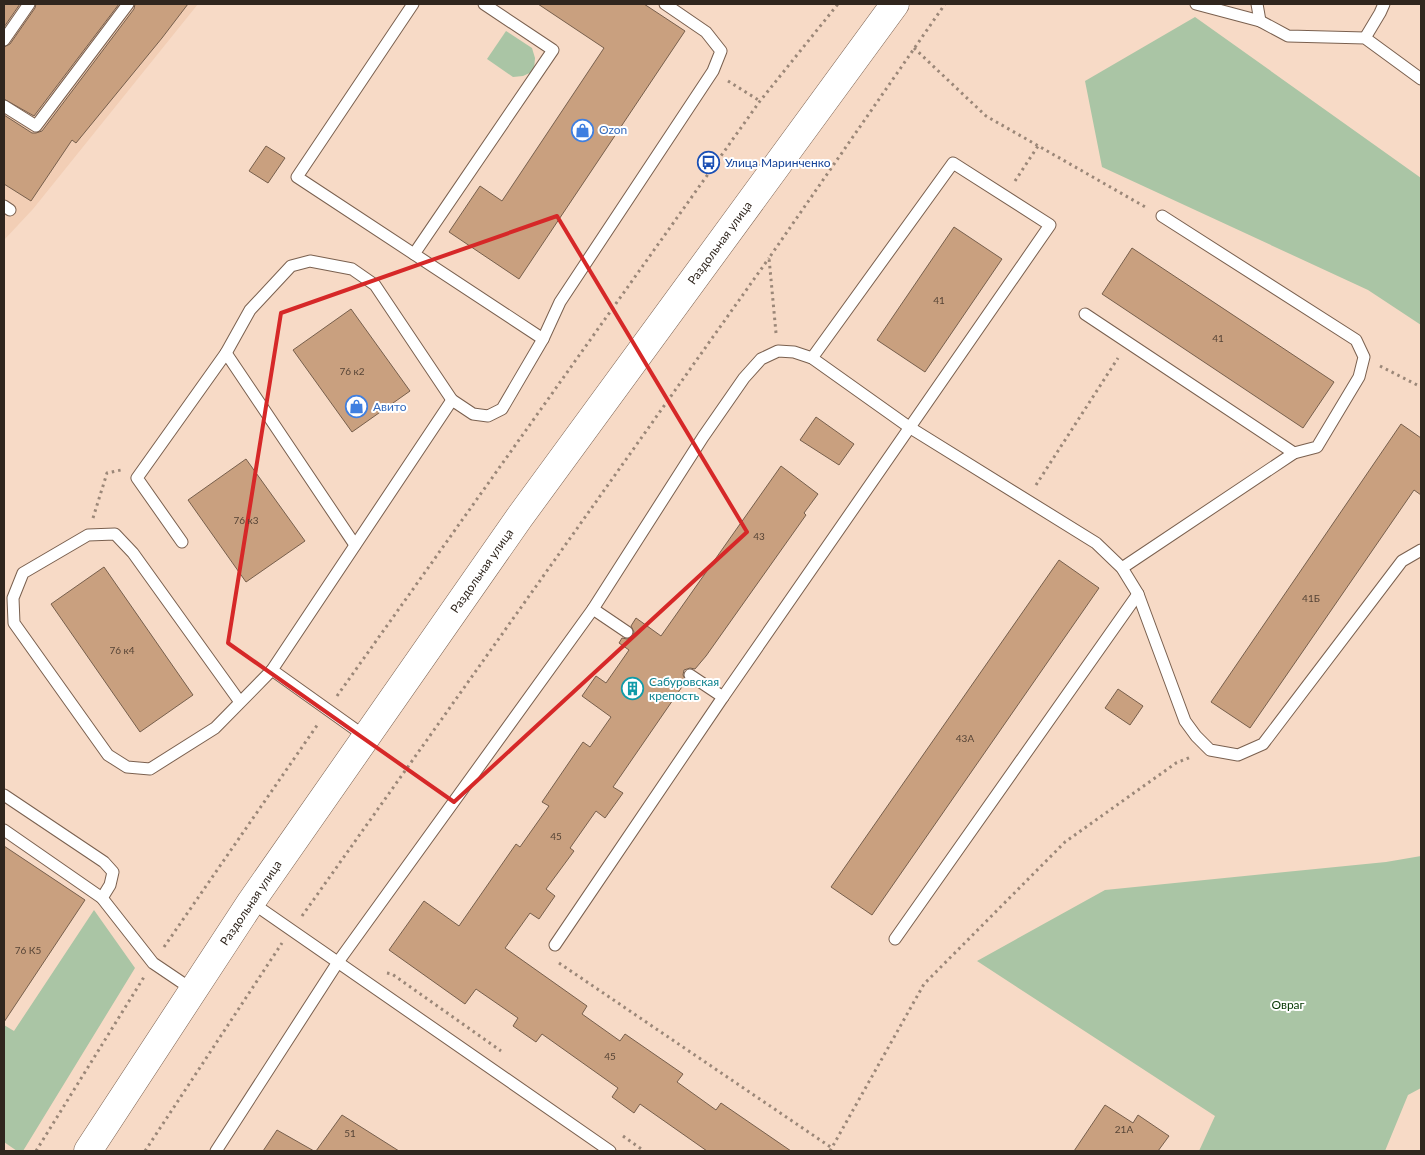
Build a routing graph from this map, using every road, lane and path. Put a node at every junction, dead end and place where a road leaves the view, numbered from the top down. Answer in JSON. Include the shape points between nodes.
{"nodes":[{"id":1,"x":28,"y":4,"type":"edge"},
{"id":2,"x":128,"y":4,"type":"edge"},
{"id":3,"x":412,"y":4,"type":"edge"},
{"id":4,"x":484,"y":4,"type":"edge"},
{"id":5,"x":665,"y":4,"type":"edge"},
{"id":6,"x":838,"y":4,"type":"edge"},
{"id":7,"x":895,"y":4,"type":"edge"},
{"id":8,"x":945,"y":4,"type":"edge"},
{"id":9,"x":1196,"y":4,"type":"edge"},
{"id":10,"x":1257,"y":4,"type":"edge"},
{"id":11,"x":1384,"y":4,"type":"edge"},
{"id":12,"x":1260,"y":21,"type":"junction"},
{"id":13,"x":1365,"y":38,"type":"junction"},
{"id":14,"x":4,"y":40,"type":"edge"},
{"id":15,"x":914,"y":48,"type":"junction"},
{"id":16,"x":713,"y":71,"type":"junction"},
{"id":17,"x":1421,"y":79,"type":"edge"},
{"id":18,"x":760,"y":101,"type":"junction"},
{"id":19,"x":4,"y":106,"type":"edge"},
{"id":20,"x":1038,"y":146,"type":"junction"},
{"id":21,"x":1005,"y":196,"type":"junction"},
{"id":22,"x":1162,"y":216,"type":"joint"},
{"id":23,"x":414,"y":254,"type":"junction"},
{"id":24,"x":769,"y":258,"type":"junction"},
{"id":25,"x":1085,"y":314,"type":"dead end"},
{"id":26,"x":543,"y":339,"type":"junction"},
{"id":27,"x":1127,"y":342,"type":"junction"},
{"id":28,"x":778,"y":351,"type":"junction"},
{"id":29,"x":226,"y":353,"type":"junction"},
{"id":30,"x":1364,"y":357,"type":"junction"},
{"id":31,"x":812,"y":358,"type":"junction"},
{"id":32,"x":1421,"y":388,"type":"edge"},
{"id":33,"x":452,"y":400,"type":"junction"},
{"id":34,"x":910,"y":427,"type":"junction"},
{"id":35,"x":1294,"y":454,"type":"junction"},
{"id":36,"x":146,"y":465,"type":"junction"},
{"id":37,"x":1026,"y":500,"type":"junction"},
{"id":38,"x":88,"y":535,"type":"junction"},
{"id":39,"x":182,"y":542,"type":"dead end"},
{"id":40,"x":355,"y":545,"type":"junction"},
{"id":41,"x":1421,"y":550,"type":"edge"},
{"id":42,"x":1122,"y":568,"type":"junction"},
{"id":43,"x":1138,"y":594,"type":"junction"},
{"id":44,"x":593,"y":609,"type":"junction"},
{"id":45,"x":627,"y":632,"type":"dead end"},
{"id":46,"x":272,"y":670,"type":"junction"},
{"id":47,"x":690,"y":675,"type":"dead end"},
{"id":48,"x":723,"y":697,"type":"junction"},
{"id":49,"x":240,"y":702,"type":"junction"},
{"id":50,"x":328,"y":710,"type":"junction"},
{"id":51,"x":366,"y":737,"type":"junction"},
{"id":52,"x":1210,"y":750,"type":"junction"},
{"id":53,"x":4,"y":796,"type":"edge"},
{"id":54,"x":4,"y":830,"type":"edge"},
{"id":55,"x":102,"y":898,"type":"junction"},
{"id":56,"x":251,"y":902,"type":"junction"},
{"id":57,"x":291,"y":930,"type":"junction"},
{"id":58,"x":895,"y":939,"type":"dead end"},
{"id":59,"x":555,"y":945,"type":"joint"},
{"id":60,"x":338,"y":962,"type":"junction"},
{"id":61,"x":153,"y":963,"type":"junction"},
{"id":62,"x":193,"y":990,"type":"junction"},
{"id":63,"x":831,"y":1150,"type":"edge"},
{"id":64,"x":36,"y":1151,"type":"edge"},
{"id":65,"x":88,"y":1151,"type":"edge"},
{"id":66,"x":145,"y":1151,"type":"edge"},
{"id":67,"x":216,"y":1151,"type":"edge"},
{"id":68,"x":610,"y":1151,"type":"edge"}],
"edges":[{"from":1,"to":14,"type":"lane"},
{"from":2,"to":19,"type":"lane","via":[[36,126]]},
{"from":3,"to":23,"type":"lane","via":[[298,176]]},
{"from":4,"to":23,"type":"lane","via":[[553,50]]},
{"from":5,"to":16,"type":"lane","via":[[706,32],[721,51]]},
{"from":6,"to":18,"type":"path"},
{"from":7,"to":51,"type":"main road","name":"Раздольная улица","via":[[519,518]]},
{"from":8,"to":15,"type":"path"},
{"from":9,"to":12,"type":"lane"},
{"from":10,"to":12,"type":"lane"},
{"from":11,"to":13,"type":"lane"},
{"from":12,"to":13,"type":"lane","via":[[1288,36]]},
{"from":13,"to":17,"type":"lane"},
{"from":15,"to":20,"type":"path","via":[[986,116]]},
{"from":15,"to":24,"type":"path"},
{"from":16,"to":18,"type":"path"},
{"from":16,"to":26,"type":"lane","via":[[560,302]]},
{"from":18,"to":50,"type":"path"},
{"from":20,"to":21,"type":"path"},
{"from":20,"to":22,"type":"path"},
{"from":21,"to":31,"type":"lane","via":[[953,163]]},
{"from":21,"to":34,"type":"lane","via":[[1050,225]]},
{"from":22,"to":30,"type":"lane","via":[[1356,340]]},
{"from":23,"to":26,"type":"lane"},
{"from":24,"to":28,"type":"path"},
{"from":24,"to":57,"type":"path"},
{"from":25,"to":27,"type":"lane"},
{"from":26,"to":33,"type":"lane","via":[[502,409],[488,416],[473,414]]},
{"from":27,"to":35,"type":"lane"},
{"from":27,"to":37,"type":"path"},
{"from":28,"to":31,"type":"lane"},
{"from":28,"to":44,"type":"lane","via":[[761,359],[744,378]]},
{"from":29,"to":33,"type":"lane","via":[[250,310],[291,266],[310,262],[352,269],[375,285]]},
{"from":29,"to":36,"type":"lane"},
{"from":29,"to":40,"type":"lane"},
{"from":30,"to":32,"type":"path"},
{"from":30,"to":35,"type":"lane","via":[[1360,377],[1318,447]]},
{"from":31,"to":34,"type":"lane"},
{"from":33,"to":40,"type":"lane"},
{"from":34,"to":37,"type":"lane"},
{"from":34,"to":48,"type":"lane"},
{"from":35,"to":42,"type":"lane"},
{"from":36,"to":38,"type":"path","via":[[107,473]]},
{"from":36,"to":39,"type":"lane","via":[[137,478]]},
{"from":37,"to":42,"type":"lane","via":[[1096,543]]},
{"from":38,"to":49,"type":"lane","via":[[115,534],[133,553]]},
{"from":38,"to":49,"type":"lane","via":[[24,573],[12,598],[14,623],[108,755],[127,767],[150,769],[215,728]]},
{"from":40,"to":46,"type":"lane"},
{"from":41,"to":52,"type":"lane","via":[[1402,561],[1263,744],[1238,754]]},
{"from":42,"to":43,"type":"lane"},
{"from":43,"to":52,"type":"lane","via":[[1185,721]]},
{"from":43,"to":58,"type":"lane"},
{"from":44,"to":45,"type":"lane"},
{"from":44,"to":60,"type":"lane"},
{"from":46,"to":49,"type":"lane"},
{"from":46,"to":50,"type":"lane"},
{"from":47,"to":48,"type":"lane"},
{"from":48,"to":59,"type":"lane"},
{"from":50,"to":51,"type":"lane"},
{"from":50,"to":61,"type":"path"},
{"from":51,"to":56,"type":"main road","name":"Раздольная улица"},
{"from":52,"to":63,"type":"path","via":[[1176,763],[1065,842],[924,984]]},
{"from":53,"to":55,"type":"lane","via":[[104,862],[113,872]]},
{"from":54,"to":55,"type":"lane"},
{"from":55,"to":61,"type":"lane"},
{"from":56,"to":57,"type":"lane"},
{"from":56,"to":62,"type":"main road","name":"Раздольная улица"},
{"from":57,"to":60,"type":"lane"},
{"from":57,"to":66,"type":"path"},
{"from":59,"to":63,"type":"path","via":[[558,962]]},
{"from":60,"to":67,"type":"lane"},
{"from":60,"to":68,"type":"lane"},
{"from":61,"to":62,"type":"lane"},
{"from":61,"to":64,"type":"path"},
{"from":62,"to":65,"type":"main road","name":"Раздольная улица"}]}
